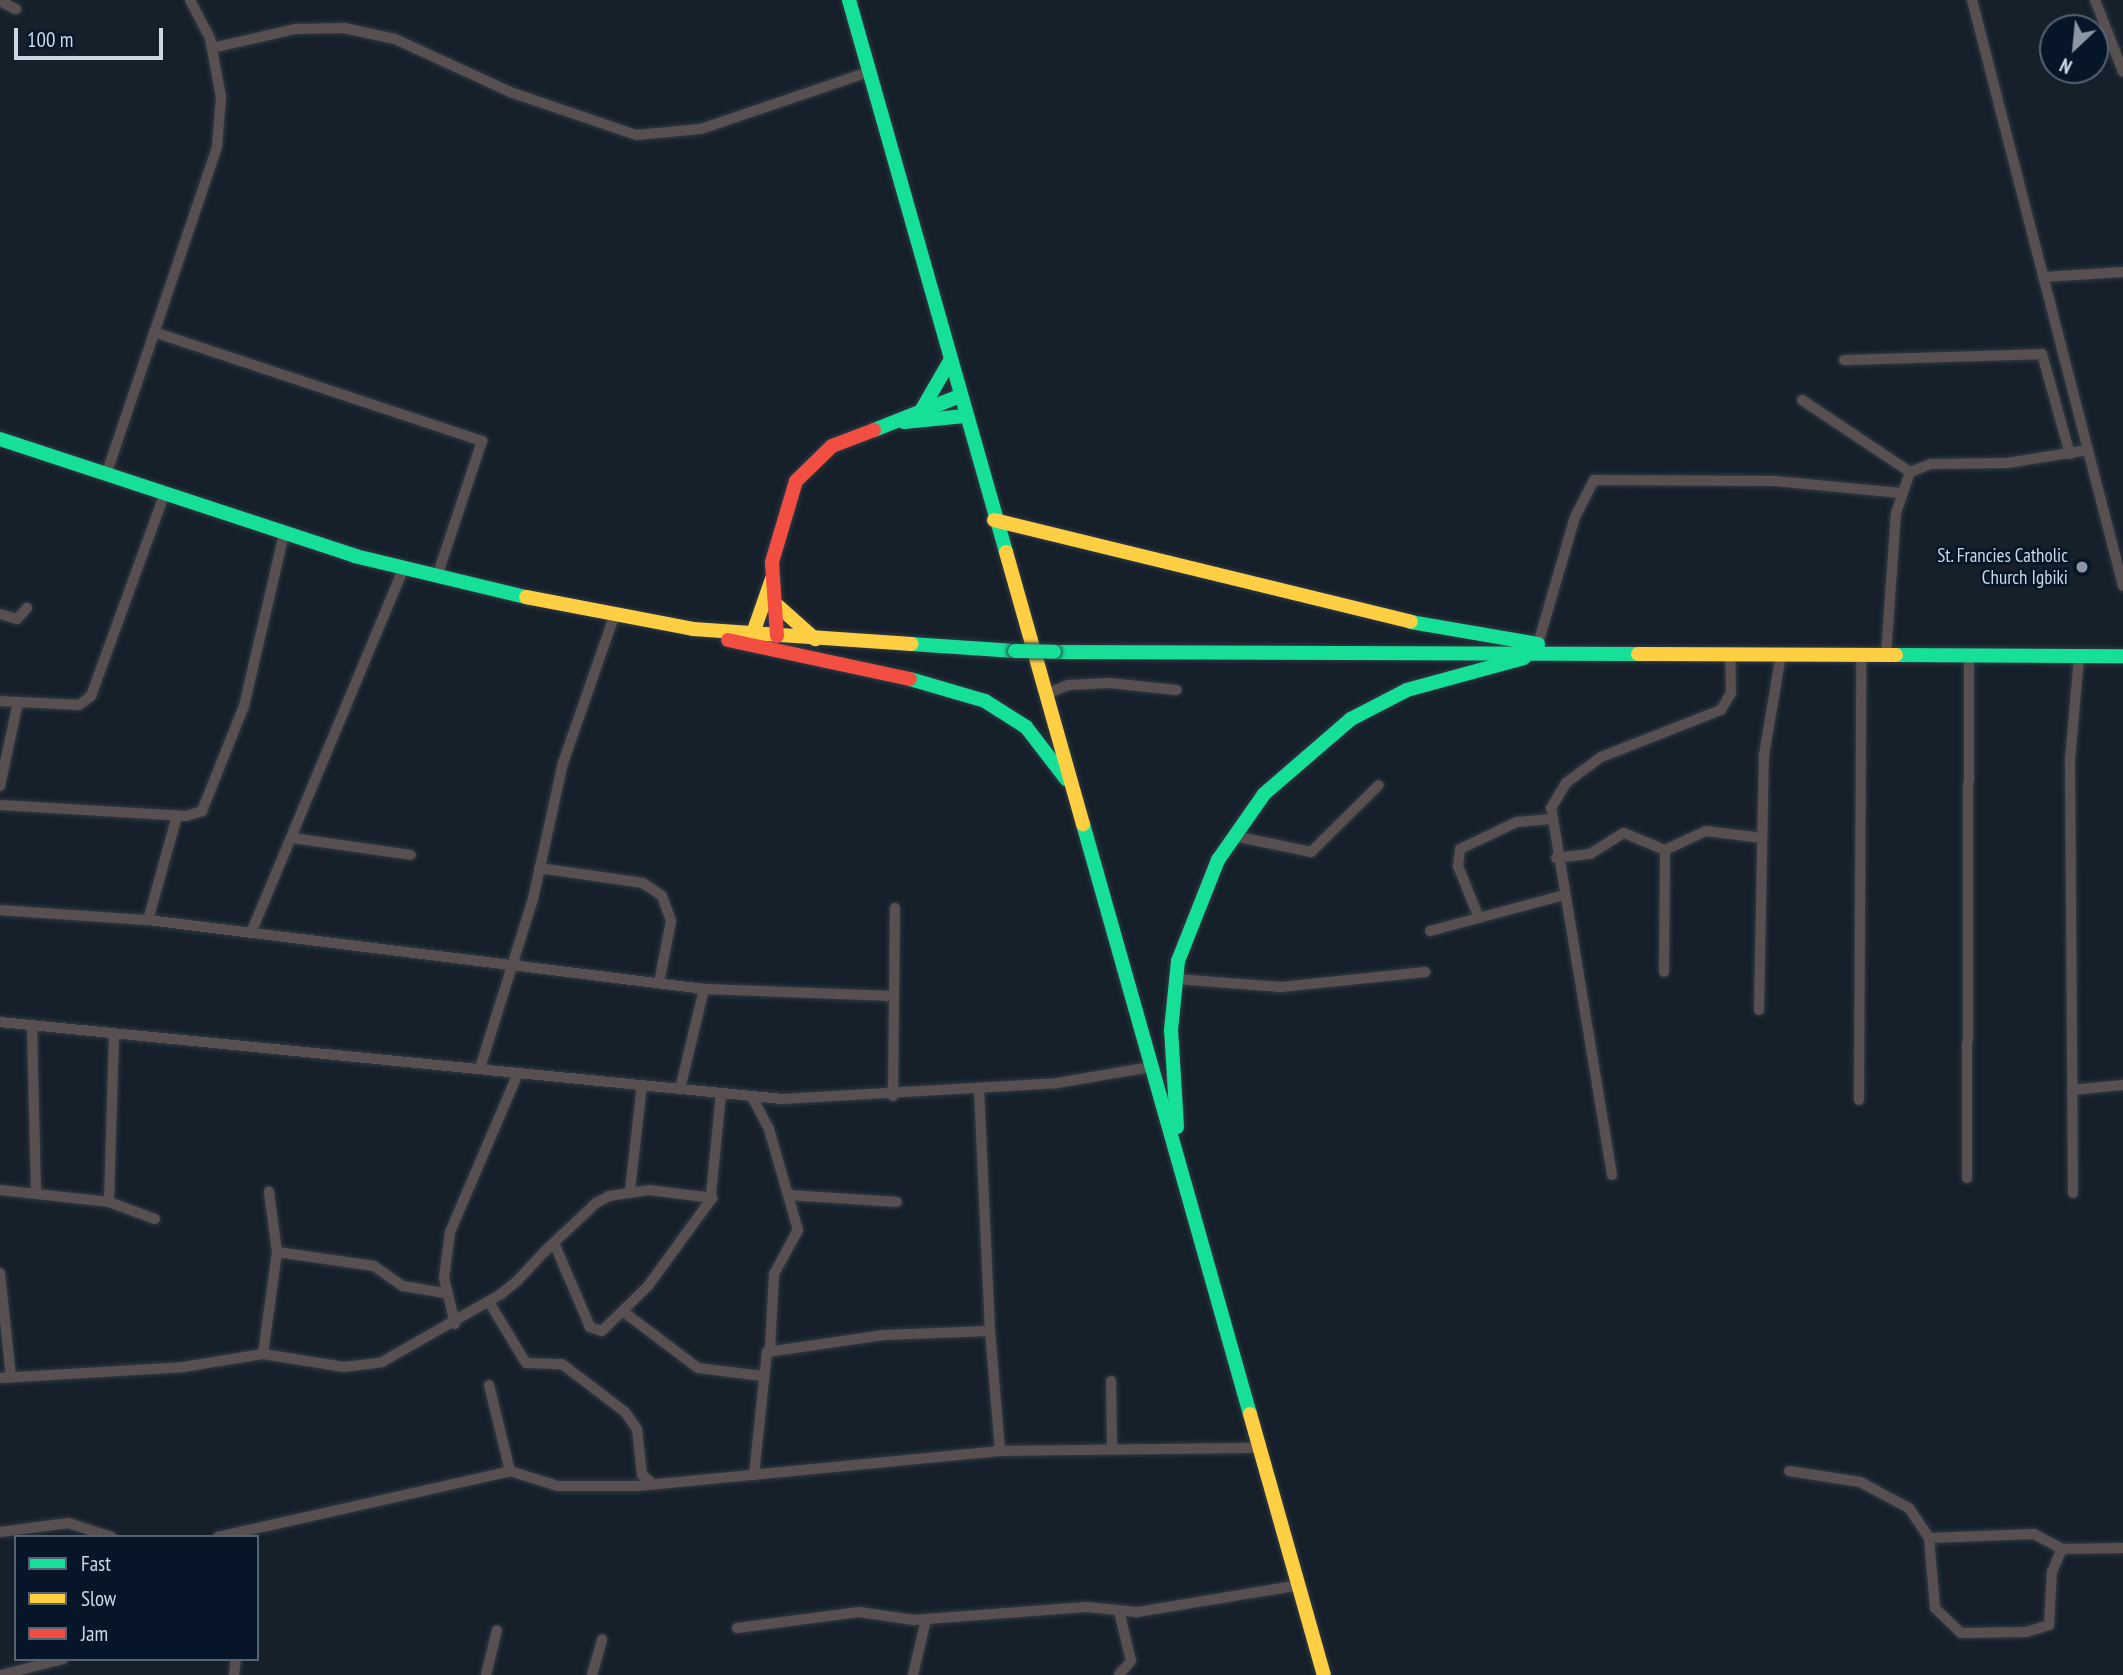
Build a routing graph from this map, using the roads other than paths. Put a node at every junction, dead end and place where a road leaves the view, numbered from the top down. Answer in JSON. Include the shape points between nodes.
{"nodes":[{"id":1,"x":190,"y":0,"type":"edge"},
{"id":2,"x":849,"y":0,"type":"edge"},
{"id":3,"x":1972,"y":0,"type":"edge"},
{"id":4,"x":2095,"y":0,"type":"edge"},
{"id":5,"x":0,"y":1,"type":"edge"},
{"id":6,"x":16,"y":9,"type":"dead end"},
{"id":7,"x":212,"y":48,"type":"junction"},
{"id":8,"x":871,"y":71,"type":"junction"},
{"id":9,"x":2123,"y":72,"type":"edge"},
{"id":10,"x":2123,"y":272,"type":"edge"},
{"id":11,"x":2044,"y":277,"type":"junction"},
{"id":12,"x":154,"y":331,"type":"junction"},
{"id":13,"x":1844,"y":360,"type":"dead end"},
{"id":14,"x":950,"y":361,"type":"junction"},
{"id":15,"x":960,"y":396,"type":"junction"},
{"id":16,"x":1802,"y":400,"type":"dead end"},
{"id":17,"x":920,"y":411,"type":"junction"},
{"id":18,"x":965,"y":415,"type":"junction"},
{"id":19,"x":899,"y":422,"type":"junction"},
{"id":20,"x":0,"y":439,"type":"edge"},
{"id":21,"x":2088,"y":450,"type":"junction"},
{"id":22,"x":2070,"y":454,"type":"junction"},
{"id":23,"x":1910,"y":472,"type":"junction"},
{"id":24,"x":106,"y":475,"type":"junction"},
{"id":25,"x":1900,"y":493,"type":"junction"},
{"id":26,"x":164,"y":495,"type":"junction"},
{"id":27,"x":994,"y":520,"type":"junction"},
{"id":28,"x":284,"y":534,"type":"junction"},
{"id":29,"x":404,"y":568,"type":"junction"},
{"id":30,"x":437,"y":576,"type":"junction"},
{"id":31,"x":772,"y":578,"type":"junction"},
{"id":32,"x":2123,"y":586,"type":"edge"},
{"id":33,"x":778,"y":606,"type":"junction"},
{"id":34,"x":27,"y":608,"type":"dead end"},
{"id":35,"x":0,"y":614,"type":"edge"},
{"id":36,"x":615,"y":614,"type":"junction"},
{"id":37,"x":693,"y":629,"type":"junction"},
{"id":38,"x":752,"y":636,"type":"junction"},
{"id":39,"x":777,"y":636,"type":"junction"},
{"id":40,"x":817,"y":640,"type":"junction"},
{"id":41,"x":1538,"y":644,"type":"junction"},
{"id":42,"x":1559,"y":650,"type":"junction"},
{"id":43,"x":1730,"y":654,"type":"junction"},
{"id":44,"x":1780,"y":654,"type":"junction"},
{"id":45,"x":1861,"y":655,"type":"junction"},
{"id":46,"x":1886,"y":655,"type":"junction"},
{"id":47,"x":1969,"y":656,"type":"junction"},
{"id":48,"x":2123,"y":656,"type":"edge"},
{"id":49,"x":2079,"y":657,"type":"junction"},
{"id":50,"x":1177,"y":690,"type":"dead end"},
{"id":51,"x":1046,"y":694,"type":"junction"},
{"id":52,"x":0,"y":701,"type":"edge"},
{"id":53,"x":18,"y":702,"type":"junction"},
{"id":54,"x":1379,"y":785,"type":"dead end"},
{"id":55,"x":0,"y":786,"type":"edge"},
{"id":56,"x":1074,"y":792,"type":"junction"},
{"id":57,"x":0,"y":805,"type":"edge"},
{"id":58,"x":177,"y":816,"type":"junction"},
{"id":59,"x":1549,"y":819,"type":"junction"},
{"id":60,"x":1234,"y":836,"type":"junction"},
{"id":61,"x":292,"y":838,"type":"junction"},
{"id":62,"x":1762,"y":838,"type":"junction"},
{"id":63,"x":1665,"y":850,"type":"junction"},
{"id":64,"x":411,"y":855,"type":"dead end"},
{"id":65,"x":1556,"y":858,"type":"junction"},
{"id":66,"x":539,"y":868,"type":"junction"},
{"id":67,"x":1564,"y":895,"type":"junction"},
{"id":68,"x":895,"y":908,"type":"dead end"},
{"id":69,"x":0,"y":910,"type":"edge"},
{"id":70,"x":1479,"y":918,"type":"junction"},
{"id":71,"x":148,"y":920,"type":"junction"},
{"id":72,"x":1430,"y":931,"type":"dead end"},
{"id":73,"x":251,"y":933,"type":"junction"},
{"id":74,"x":514,"y":962,"type":"junction"},
{"id":75,"x":1426,"y":972,"type":"dead end"},
{"id":76,"x":1664,"y":972,"type":"dead end"},
{"id":77,"x":1176,"y":979,"type":"junction"},
{"id":78,"x":659,"y":983,"type":"junction"},
{"id":79,"x":704,"y":989,"type":"junction"},
{"id":80,"x":894,"y":996,"type":"junction"},
{"id":81,"x":1759,"y":1010,"type":"dead end"},
{"id":82,"x":0,"y":1022,"type":"edge"},
{"id":83,"x":32,"y":1027,"type":"junction"},
{"id":84,"x":114,"y":1037,"type":"junction"},
{"id":85,"x":1151,"y":1067,"type":"junction"},
{"id":86,"x":480,"y":1068,"type":"junction"},
{"id":87,"x":518,"y":1073,"type":"junction"},
{"id":88,"x":642,"y":1085,"type":"junction"},
{"id":89,"x":2123,"y":1085,"type":"edge"},
{"id":90,"x":680,"y":1089,"type":"junction"},
{"id":91,"x":979,"y":1089,"type":"junction"},
{"id":92,"x":2072,"y":1090,"type":"junction"},
{"id":93,"x":721,"y":1094,"type":"junction"},
{"id":94,"x":893,"y":1096,"type":"junction"},
{"id":95,"x":752,"y":1097,"type":"junction"},
{"id":96,"x":1859,"y":1100,"type":"dead end"},
{"id":97,"x":1177,"y":1150,"type":"junction"},
{"id":98,"x":1612,"y":1175,"type":"dead end"},
{"id":99,"x":1967,"y":1178,"type":"dead end"},
{"id":100,"x":36,"y":1190,"type":"junction"},
{"id":101,"x":630,"y":1190,"type":"junction"},
{"id":102,"x":0,"y":1191,"type":"edge"},
{"id":103,"x":269,"y":1192,"type":"dead end"},
{"id":104,"x":711,"y":1194,"type":"junction"},
{"id":105,"x":2073,"y":1194,"type":"dead end"},
{"id":106,"x":789,"y":1195,"type":"junction"},
{"id":107,"x":109,"y":1202,"type":"junction"},
{"id":108,"x":897,"y":1202,"type":"dead end"},
{"id":109,"x":155,"y":1219,"type":"dead end"},
{"id":110,"x":554,"y":1243,"type":"junction"},
{"id":111,"x":277,"y":1252,"type":"junction"},
{"id":112,"x":0,"y":1273,"type":"edge"},
{"id":113,"x":445,"y":1293,"type":"junction"},
{"id":114,"x":489,"y":1302,"type":"junction"},
{"id":115,"x":625,"y":1313,"type":"junction"},
{"id":116,"x":455,"y":1324,"type":"junction"},
{"id":117,"x":990,"y":1331,"type":"junction"},
{"id":118,"x":771,"y":1349,"type":"junction"},
{"id":119,"x":263,"y":1354,"type":"junction"},
{"id":120,"x":763,"y":1376,"type":"junction"},
{"id":121,"x":5,"y":1377,"type":"edge"},
{"id":122,"x":1111,"y":1381,"type":"dead end"},
{"id":123,"x":489,"y":1385,"type":"dead end"},
{"id":124,"x":1112,"y":1446,"type":"junction"},
{"id":125,"x":1261,"y":1448,"type":"junction"},
{"id":126,"x":1000,"y":1451,"type":"junction"},
{"id":127,"x":510,"y":1471,"type":"junction"},
{"id":128,"x":1790,"y":1471,"type":"dead end"},
{"id":129,"x":754,"y":1475,"type":"junction"},
{"id":130,"x":653,"y":1484,"type":"junction"},
{"id":131,"x":0,"y":1532,"type":"edge"},
{"id":132,"x":106,"y":1535,"type":"edge"},
{"id":133,"x":238,"y":1535,"type":"edge"},
{"id":134,"x":1929,"y":1538,"type":"junction"},
{"id":135,"x":2123,"y":1548,"type":"edge"},
{"id":136,"x":2062,"y":1549,"type":"junction"},
{"id":137,"x":1300,"y":1585,"type":"junction"},
{"id":138,"x":1119,"y":1611,"type":"junction"},
{"id":139,"x":926,"y":1619,"type":"junction"},
{"id":140,"x":737,"y":1628,"type":"dead end"},
{"id":141,"x":497,"y":1630,"type":"dead end"},
{"id":142,"x":602,"y":1639,"type":"dead end"},
{"id":143,"x":55,"y":1661,"type":"edge"},
{"id":144,"x":1,"y":1675,"type":"edge"},
{"id":145,"x":486,"y":1675,"type":"edge"},
{"id":146,"x":592,"y":1675,"type":"edge"},
{"id":147,"x":913,"y":1675,"type":"edge"},
{"id":148,"x":1119,"y":1675,"type":"edge"},
{"id":149,"x":1324,"y":1675,"type":"edge"}],
"edges":[{"from":1,"to":7,"type":"street"},
{"from":2,"to":8,"type":"main road"},
{"from":3,"to":11,"type":"street"},
{"from":4,"to":9,"type":"street"},
{"from":5,"to":6,"type":"street"},
{"from":7,"to":8,"type":"street","via":[[295,29],[344,28],[395,39],[510,92],[636,135],[701,130]]},
{"from":7,"to":12,"type":"street","via":[[220,97],[217,147]]},
{"from":8,"to":14,"type":"main road"},
{"from":10,"to":11,"type":"street"},
{"from":11,"to":21,"type":"street"},
{"from":12,"to":24,"type":"street"},
{"from":12,"to":30,"type":"street","via":[[482,441]]},
{"from":13,"to":22,"type":"street","via":[[2042,354]]},
{"from":14,"to":15,"type":"main road"},
{"from":14,"to":17,"type":"main road"},
{"from":15,"to":17,"type":"main road"},
{"from":15,"to":18,"type":"main road"},
{"from":16,"to":23,"type":"street"},
{"from":17,"to":19,"type":"main road"},
{"from":18,"to":19,"type":"main road"},
{"from":18,"to":27,"type":"main road"},
{"from":19,"to":31,"type":"main road","via":[[832,446],[796,481],[777,533]]},
{"from":20,"to":24,"type":"main road"},
{"from":21,"to":22,"type":"street"},
{"from":21,"to":32,"type":"street"},
{"from":22,"to":23,"type":"street","via":[[1931,464]]},
{"from":23,"to":25,"type":"street"},
{"from":24,"to":26,"type":"main road"},
{"from":25,"to":41,"type":"street","via":[[1775,481],[1594,480],[1575,517]]},
{"from":25,"to":46,"type":"street"},
{"from":26,"to":28,"type":"main road"},
{"from":26,"to":53,"type":"street","via":[[91,696],[79,705]]},
{"from":27,"to":41,"type":"main road","via":[[1340,609]]},
{"from":27,"to":51,"type":"main road"},
{"from":28,"to":29,"type":"main road"},
{"from":28,"to":58,"type":"street","via":[[244,706],[202,811]]},
{"from":29,"to":30,"type":"main road"},
{"from":29,"to":61,"type":"street"},
{"from":30,"to":36,"type":"main road"},
{"from":31,"to":33,"type":"main road"},
{"from":31,"to":38,"type":"main road"},
{"from":33,"to":39,"type":"main road"},
{"from":33,"to":40,"type":"main road"},
{"from":34,"to":35,"type":"street","via":[[18,619]]},
{"from":36,"to":37,"type":"main road"},
{"from":36,"to":66,"type":"street","via":[[563,763]]},
{"from":37,"to":38,"type":"main road"},
{"from":37,"to":56,"type":"main road","via":[[985,701],[1026,727]]},
{"from":38,"to":39,"type":"main road"},
{"from":39,"to":40,"type":"main road"},
{"from":40,"to":42,"type":"main road","bridge":true,"via":[[1055,652]]},
{"from":41,"to":42,"type":"main road"},
{"from":42,"to":43,"type":"main road"},
{"from":42,"to":60,"type":"main road","via":[[1407,690],[1351,719],[1294,763]]},
{"from":43,"to":44,"type":"main road"},
{"from":43,"to":59,"type":"street","via":[[1731,693],[1721,710],[1586,766],[1566,783]]},
{"from":44,"to":45,"type":"main road"},
{"from":44,"to":62,"type":"street","via":[[1763,755]]},
{"from":45,"to":46,"type":"main road"},
{"from":45,"to":96,"type":"street"},
{"from":46,"to":47,"type":"main road"},
{"from":47,"to":49,"type":"main road"},
{"from":47,"to":99,"type":"street"},
{"from":48,"to":49,"type":"main road"},
{"from":49,"to":92,"type":"street","via":[[2070,760]]},
{"from":50,"to":51,"type":"street","via":[[1109,683],[1068,685]]},
{"from":51,"to":56,"type":"main road"},
{"from":52,"to":53,"type":"street"},
{"from":53,"to":55,"type":"street"},
{"from":54,"to":60,"type":"street","via":[[1311,852]]},
{"from":56,"to":85,"type":"main road"},
{"from":57,"to":58,"type":"street"},
{"from":58,"to":71,"type":"street"},
{"from":59,"to":65,"type":"street"},
{"from":59,"to":70,"type":"street","via":[[1517,822],[1460,849],[1458,866]]},
{"from":60,"to":77,"type":"main road","via":[[1188,925]]},
{"from":61,"to":64,"type":"street"},
{"from":61,"to":73,"type":"street"},
{"from":62,"to":63,"type":"street","via":[[1706,831]]},
{"from":62,"to":81,"type":"street"},
{"from":63,"to":65,"type":"street","via":[[1624,833],[1590,854]]},
{"from":63,"to":76,"type":"street"},
{"from":65,"to":67,"type":"street"},
{"from":66,"to":74,"type":"street"},
{"from":66,"to":78,"type":"street","via":[[635,881],[663,896],[671,921]]},
{"from":67,"to":70,"type":"street"},
{"from":67,"to":98,"type":"street"},
{"from":68,"to":80,"type":"street"},
{"from":69,"to":71,"type":"street"},
{"from":70,"to":72,"type":"street"},
{"from":71,"to":73,"type":"street"},
{"from":73,"to":74,"type":"street"},
{"from":74,"to":78,"type":"street"},
{"from":74,"to":86,"type":"street"},
{"from":75,"to":77,"type":"street","via":[[1281,987]]},
{"from":77,"to":97,"type":"main road","via":[[1171,1030]]},
{"from":78,"to":79,"type":"street"},
{"from":79,"to":80,"type":"street"},
{"from":79,"to":90,"type":"street"},
{"from":80,"to":94,"type":"street"},
{"from":82,"to":83,"type":"street"},
{"from":83,"to":84,"type":"street"},
{"from":83,"to":100,"type":"street"},
{"from":84,"to":86,"type":"street"},
{"from":84,"to":107,"type":"street"},
{"from":85,"to":91,"type":"street","via":[[1109,1078]]},
{"from":85,"to":97,"type":"main road"},
{"from":86,"to":87,"type":"street"},
{"from":87,"to":88,"type":"street"},
{"from":87,"to":113,"type":"street","via":[[450,1232]]},
{"from":88,"to":90,"type":"street"},
{"from":88,"to":101,"type":"street"},
{"from":89,"to":92,"type":"street"},
{"from":90,"to":93,"type":"street"},
{"from":91,"to":94,"type":"street"},
{"from":91,"to":117,"type":"street"},
{"from":92,"to":105,"type":"street"},
{"from":93,"to":95,"type":"street"},
{"from":93,"to":104,"type":"street"},
{"from":94,"to":95,"type":"street"},
{"from":95,"to":106,"type":"street"},
{"from":97,"to":125,"type":"main road"},
{"from":100,"to":102,"type":"street"},
{"from":100,"to":107,"type":"street"},
{"from":101,"to":104,"type":"street"},
{"from":101,"to":110,"type":"street","via":[[596,1203]]},
{"from":103,"to":111,"type":"street"},
{"from":104,"to":115,"type":"street","via":[[710,1207]]},
{"from":106,"to":108,"type":"street"},
{"from":106,"to":118,"type":"street","via":[[798,1230],[774,1274]]},
{"from":107,"to":109,"type":"street"},
{"from":110,"to":114,"type":"street"},
{"from":110,"to":115,"type":"street","via":[[590,1326],[602,1331]]},
{"from":111,"to":113,"type":"street","via":[[374,1266],[403,1286]]},
{"from":111,"to":119,"type":"street"},
{"from":112,"to":121,"type":"street"},
{"from":113,"to":116,"type":"street"},
{"from":114,"to":116,"type":"street"},
{"from":114,"to":130,"type":"street","via":[[526,1363],[562,1364],[625,1412],[637,1429],[642,1475]]},
{"from":115,"to":120,"type":"street","via":[[698,1368]]},
{"from":116,"to":119,"type":"street","via":[[405,1352],[362,1366]]},
{"from":117,"to":118,"type":"street"},
{"from":117,"to":126,"type":"street"},
{"from":118,"to":120,"type":"street"},
{"from":119,"to":121,"type":"street","via":[[183,1367]]},
{"from":120,"to":129,"type":"street"},
{"from":122,"to":124,"type":"street"},
{"from":123,"to":127,"type":"street"},
{"from":124,"to":125,"type":"street"},
{"from":124,"to":126,"type":"street"},
{"from":125,"to":137,"type":"main road"},
{"from":126,"to":129,"type":"street"},
{"from":127,"to":130,"type":"street","via":[[558,1486]]},
{"from":127,"to":133,"type":"street"},
{"from":128,"to":134,"type":"street","via":[[1860,1482],[1909,1508]]},
{"from":129,"to":130,"type":"street"},
{"from":131,"to":132,"type":"street","via":[[68,1523]]},
{"from":134,"to":136,"type":"street","via":[[2034,1534]]},
{"from":134,"to":136,"type":"street","via":[[1935,1608],[1961,1633],[2026,1632],[2049,1625],[2052,1572]]},
{"from":135,"to":136,"type":"street"},
{"from":137,"to":138,"type":"street"},
{"from":137,"to":149,"type":"main road"},
{"from":138,"to":139,"type":"street","via":[[1087,1606]]},
{"from":138,"to":148,"type":"street","via":[[1131,1661]]},
{"from":139,"to":140,"type":"street","via":[[859,1612]]},
{"from":139,"to":147,"type":"street"},
{"from":141,"to":145,"type":"street"},
{"from":142,"to":146,"type":"street"},
{"from":143,"to":144,"type":"street"}]}
